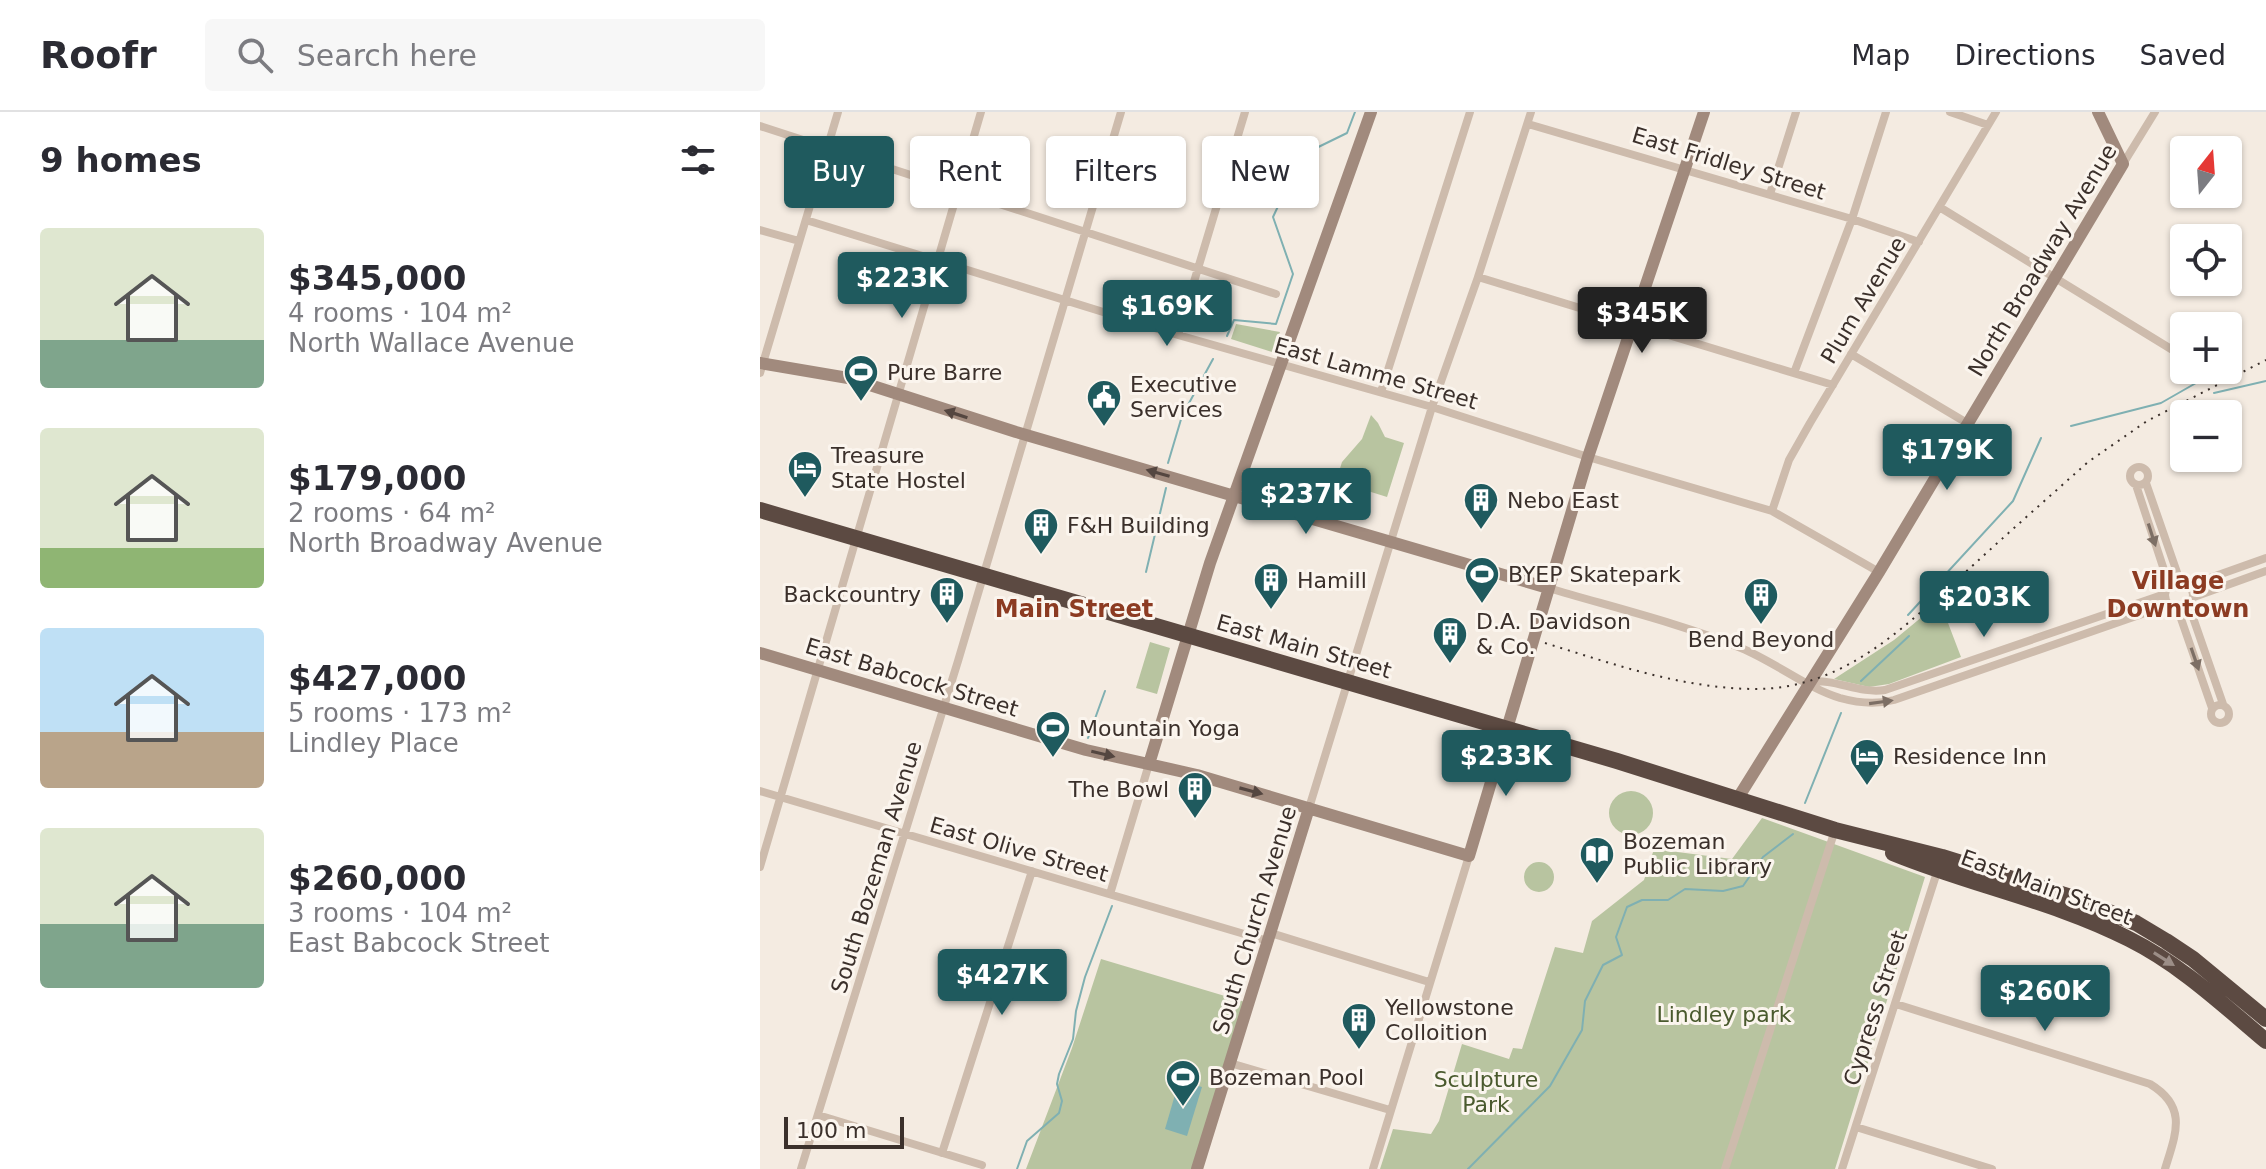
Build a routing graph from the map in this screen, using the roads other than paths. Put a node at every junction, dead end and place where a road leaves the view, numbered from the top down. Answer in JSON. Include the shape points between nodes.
{"nodes":[{"id":1,"x":838,"y":112,"type":"edge"},
{"id":2,"x":981,"y":112,"type":"edge"},
{"id":3,"x":1121,"y":112,"type":"edge"},
{"id":4,"x":1245,"y":112,"type":"edge"},
{"id":5,"x":1371,"y":112,"type":"edge"},
{"id":6,"x":1470,"y":112,"type":"edge"},
{"id":7,"x":1531,"y":112,"type":"edge"},
{"id":8,"x":1704,"y":112,"type":"edge"},
{"id":9,"x":1796,"y":112,"type":"edge"},
{"id":10,"x":1886,"y":112,"type":"edge"},
{"id":11,"x":1950,"y":112,"type":"edge"},
{"id":12,"x":1996,"y":112,"type":"edge"},
{"id":13,"x":2098,"y":112,"type":"edge"},
{"id":14,"x":2155,"y":112,"type":"edge"},
{"id":15,"x":1528,"y":124,"type":"junction"},
{"id":16,"x":1988,"y":125,"type":"junction"},
{"id":17,"x":760,"y":126,"type":"edge"},
{"id":18,"x":794,"y":136,"type":"edge"},
{"id":19,"x":831,"y":136,"type":"edge"},
{"id":20,"x":974,"y":136,"type":"edge"},
{"id":21,"x":2123,"y":164,"type":"junction"},
{"id":22,"x":1685,"y":169,"type":"junction"},
{"id":23,"x":1770,"y":194,"type":"junction"},
{"id":24,"x":810,"y":208,"type":"edge"},
{"id":25,"x":952,"y":208,"type":"edge"},
{"id":26,"x":1015,"y":208,"type":"edge"},
{"id":27,"x":1941,"y":208,"type":"junction"},
{"id":28,"x":1852,"y":219,"type":"junction"},
{"id":29,"x":806,"y":220,"type":"junction"},
{"id":30,"x":760,"y":230,"type":"edge"},
{"id":31,"x":1085,"y":231,"type":"junction"},
{"id":32,"x":799,"y":241,"type":"junction"},
{"id":33,"x":1919,"y":242,"type":"junction"},
{"id":34,"x":937,"y":261,"type":"junction"},
{"id":35,"x":1198,"y":268,"type":"junction"},
{"id":36,"x":1478,"y":277,"type":"junction"},
{"id":37,"x":2054,"y":277,"type":"junction"},
{"id":38,"x":1276,"y":294,"type":"dead end"},
{"id":39,"x":1064,"y":300,"type":"junction"},
{"id":40,"x":1633,"y":325,"type":"junction"},
{"id":41,"x":1178,"y":335,"type":"junction"},
{"id":42,"x":2170,"y":348,"type":"edge"},
{"id":43,"x":1851,"y":354,"type":"junction"},
{"id":44,"x":1280,"y":363,"type":"junction"},
{"id":45,"x":761,"y":367,"type":"edge"},
{"id":46,"x":1794,"y":373,"type":"junction"},
{"id":47,"x":1833,"y":385,"type":"junction"},
{"id":48,"x":1381,"y":392,"type":"junction"},
{"id":49,"x":898,"y":395,"type":"junction"},
{"id":50,"x":1432,"y":407,"type":"junction"},
{"id":51,"x":1967,"y":423,"type":"junction"},
{"id":52,"x":1025,"y":435,"type":"junction"},
{"id":53,"x":1588,"y":457,"type":"junction"},
{"id":54,"x":2146,"y":483,"type":"junction"},
{"id":55,"x":2136,"y":485,"type":"junction"},
{"id":56,"x":1234,"y":495,"type":"junction"},
{"id":57,"x":760,"y":510,"type":"edge"},
{"id":58,"x":1772,"y":511,"type":"junction"},
{"id":59,"x":857,"y":538,"type":"junction"},
{"id":60,"x":1389,"y":542,"type":"junction"},
{"id":61,"x":2266,"y":558,"type":"edge"},
{"id":62,"x":2266,"y":571,"type":"edge"},
{"id":63,"x":1879,"y":572,"type":"junction"},
{"id":64,"x":983,"y":576,"type":"junction"},
{"id":65,"x":2180,"y":581,"type":"junction"},
{"id":66,"x":2190,"y":585,"type":"junction"},
{"id":67,"x":1548,"y":588,"type":"junction"},
{"id":68,"x":2167,"y":590,"type":"junction"},
{"id":69,"x":2194,"y":597,"type":"junction"},
{"id":70,"x":2168,"y":605,"type":"junction"},
{"id":71,"x":2189,"y":606,"type":"junction"},
{"id":72,"x":2178,"y":610,"type":"junction"},
{"id":73,"x":1189,"y":635,"type":"junction"},
{"id":74,"x":760,"y":653,"type":"edge"},
{"id":75,"x":817,"y":669,"type":"junction"},
{"id":76,"x":1348,"y":682,"type":"junction"},
{"id":77,"x":1808,"y":682,"type":"junction"},
{"id":78,"x":2223,"y":704,"type":"junction"},
{"id":79,"x":944,"y":707,"type":"junction"},
{"id":80,"x":2212,"y":708,"type":"junction"},
{"id":81,"x":1508,"y":730,"type":"junction"},
{"id":82,"x":1149,"y":764,"type":"junction"},
{"id":83,"x":760,"y":791,"type":"edge"},
{"id":84,"x":780,"y":797,"type":"junction"},
{"id":85,"x":1738,"y":798,"type":"junction"},
{"id":86,"x":1309,"y":808,"type":"junction"},
{"id":87,"x":1835,"y":830,"type":"junction"},
{"id":88,"x":905,"y":834,"type":"junction"},
{"id":89,"x":1469,"y":856,"type":"junction"},
{"id":90,"x":1940,"y":864,"type":"junction"},
{"id":91,"x":760,"y":867,"type":"edge"},
{"id":92,"x":1032,"y":871,"type":"junction"},
{"id":93,"x":1110,"y":894,"type":"junction"},
{"id":94,"x":1270,"y":937,"type":"junction"},
{"id":95,"x":1429,"y":982,"type":"junction"},
{"id":96,"x":1896,"y":1004,"type":"junction"},
{"id":97,"x":2266,"y":1019,"type":"edge"},
{"id":98,"x":2266,"y":1041,"type":"edge"},
{"id":99,"x":1230,"y":1063,"type":"junction"},
{"id":100,"x":1390,"y":1110,"type":"junction"},
{"id":101,"x":818,"y":1115,"type":"junction"},
{"id":102,"x":1856,"y":1127,"type":"junction"},
{"id":103,"x":942,"y":1153,"type":"junction"},
{"id":104,"x":982,"y":1165,"type":"dead end"},
{"id":105,"x":801,"y":1169,"type":"edge"},
{"id":106,"x":1197,"y":1169,"type":"edge"},
{"id":107,"x":1373,"y":1169,"type":"edge"},
{"id":108,"x":1725,"y":1169,"type":"edge"},
{"id":109,"x":1842,"y":1169,"type":"edge"},
{"id":110,"x":1992,"y":1169,"type":"edge"},
{"id":111,"x":2165,"y":1169,"type":"edge"}],
"edges":[{"from":1,"to":19,"type":"street"},
{"from":2,"to":20,"type":"street"},
{"from":3,"to":31,"type":"street","name":"South Bozeman Avenue"},
{"from":4,"to":35,"type":"street"},
{"from":5,"to":44,"type":"street"},
{"from":6,"to":48,"type":"street"},
{"from":7,"to":15,"type":"street","name":"South Church Avenue"},
{"from":8,"to":22,"type":"street"},
{"from":9,"to":23,"type":"street"},
{"from":10,"to":28,"type":"street"},
{"from":11,"to":16,"type":"street"},
{"from":12,"to":16,"type":"street","name":"Plum Avenue"},
{"from":13,"to":21,"type":"street"},
{"from":14,"to":21,"type":"street","name":"North Broadway Avenue"},
{"from":15,"to":22,"type":"street","name":"East Fridley Street"},
{"from":15,"to":36,"type":"street","name":"South Church Avenue"},
{"from":16,"to":27,"type":"street","name":"Plum Avenue"},
{"from":17,"to":18,"type":"street"},
{"from":21,"to":37,"type":"street","name":"North Broadway Avenue"},
{"from":22,"to":23,"type":"street","name":"East Fridley Street"},
{"from":22,"to":40,"type":"street"},
{"from":23,"to":28,"type":"street","name":"East Fridley Street"},
{"from":24,"to":29,"type":"street"},
{"from":25,"to":34,"type":"street"},
{"from":26,"to":31,"type":"street"},
{"from":27,"to":33,"type":"street","name":"Plum Avenue"},
{"from":27,"to":37,"type":"street"},
{"from":28,"to":33,"type":"street","name":"East Fridley Street"},
{"from":28,"to":46,"type":"street"},
{"from":29,"to":32,"type":"street"},
{"from":29,"to":34,"type":"street","name":"East Lamme Street"},
{"from":30,"to":32,"type":"street"},
{"from":31,"to":35,"type":"street"},
{"from":31,"to":39,"type":"street","name":"South Bozeman Avenue"},
{"from":32,"to":45,"type":"street"},
{"from":33,"to":43,"type":"street","name":"Plum Avenue"},
{"from":34,"to":39,"type":"street","name":"East Lamme Street"},
{"from":34,"to":49,"type":"street"},
{"from":35,"to":38,"type":"street"},
{"from":35,"to":41,"type":"street"},
{"from":36,"to":40,"type":"street"},
{"from":36,"to":50,"type":"street","name":"South Church Avenue"},
{"from":37,"to":42,"type":"street"},
{"from":37,"to":51,"type":"street","name":"North Broadway Avenue"},
{"from":39,"to":41,"type":"street","name":"East Lamme Street"},
{"from":39,"to":52,"type":"street","name":"South Bozeman Avenue"},
{"from":40,"to":46,"type":"street"},
{"from":40,"to":53,"type":"street"},
{"from":41,"to":44,"type":"street","name":"East Lamme Street"},
{"from":43,"to":47,"type":"street","name":"Plum Avenue"},
{"from":43,"to":51,"type":"street"},
{"from":44,"to":48,"type":"street","name":"East Lamme Street"},
{"from":44,"to":56,"type":"street"},
{"from":45,"to":49,"type":"street","via":[[848,378]]},
{"from":46,"to":47,"type":"street"},
{"from":47,"to":58,"type":"street","name":"Plum Avenue","via":[[1789,460]]},
{"from":48,"to":50,"type":"street","name":"East Lamme Street"},
{"from":52,"to":49,"type":"street","one_way":true},
{"from":49,"to":59,"type":"street"},
{"from":50,"to":53,"type":"street","name":"East Lamme Street"},
{"from":50,"to":60,"type":"street","name":"South Church Avenue"},
{"from":51,"to":63,"type":"street","name":"North Broadway Avenue"},
{"from":56,"to":52,"type":"street","one_way":true},
{"from":52,"to":64,"type":"street","name":"South Bozeman Avenue"},
{"from":53,"to":58,"type":"street","name":"East Lamme Street"},
{"from":53,"to":67,"type":"street"},
{"from":54,"to":55,"type":"street"},
{"from":54,"to":55,"type":"street","via":[[2146,470],[2138,467],[2129,476]]},
{"from":54,"to":65,"type":"street"},
{"from":55,"to":68,"type":"street","one_way":true},
{"from":56,"to":60,"type":"street"},
{"from":56,"to":73,"type":"street"},
{"from":57,"to":59,"type":"highway","name":"East Main Street"},
{"from":58,"to":63,"type":"street","name":"East Lamme Street"},
{"from":59,"to":64,"type":"highway","name":"East Main Street"},
{"from":59,"to":75,"type":"street"},
{"from":60,"to":67,"type":"street"},
{"from":60,"to":76,"type":"street","name":"South Church Avenue"},
{"from":61,"to":66,"type":"street"},
{"from":62,"to":69,"type":"street"},
{"from":63,"to":77,"type":"street","name":"North Broadway Avenue"},
{"from":64,"to":73,"type":"highway","name":"East Main Street"},
{"from":64,"to":79,"type":"street","name":"South Bozeman Avenue"},
{"from":65,"to":66,"type":"street"},
{"from":65,"to":68,"type":"street"},
{"from":66,"to":69,"type":"street"},
{"from":67,"to":77,"type":"street","via":[[1697,632],[1756,654]]},
{"from":67,"to":81,"type":"street"},
{"from":68,"to":70,"type":"street"},
{"from":68,"to":77,"type":"street","via":[[1885,690]]},
{"from":69,"to":71,"type":"street"},
{"from":70,"to":72,"type":"street"},
{"from":77,"to":70,"type":"street","one_way":true,"via":[[1850,701],[1885,702]]},
{"from":71,"to":72,"type":"street"},
{"from":71,"to":78,"type":"street"},
{"from":72,"to":80,"type":"street","one_way":true},
{"from":73,"to":76,"type":"highway","name":"East Main Street"},
{"from":73,"to":82,"type":"street"},
{"from":74,"to":75,"type":"street","name":"East Babcock Street"},
{"from":75,"to":79,"type":"street","name":"East Babcock Street"},
{"from":75,"to":84,"type":"street"},
{"from":76,"to":81,"type":"highway","name":"East Main Street"},
{"from":76,"to":86,"type":"street","name":"South Church Avenue"},
{"from":77,"to":85,"type":"street","name":"North Broadway Avenue"},
{"from":78,"to":80,"type":"street"},
{"from":78,"to":80,"type":"street","via":[[2229,714],[2221,723],[2212,720]]},
{"from":79,"to":82,"type":"street","name":"East Babcock Street","one_way":true},
{"from":79,"to":88,"type":"street","name":"South Bozeman Avenue"},
{"from":81,"to":85,"type":"highway","name":"East Main Street"},
{"from":81,"to":89,"type":"street"},
{"from":82,"to":86,"type":"street","name":"East Babcock Street","one_way":true},
{"from":82,"to":93,"type":"street"},
{"from":83,"to":84,"type":"street","name":"East Olive Street"},
{"from":84,"to":88,"type":"street","name":"East Olive Street"},
{"from":84,"to":91,"type":"street"},
{"from":85,"to":87,"type":"highway","name":"East Main Street"},
{"from":86,"to":89,"type":"street","name":"East Babcock Street"},
{"from":86,"to":94,"type":"street","name":"South Church Avenue"},
{"from":87,"to":90,"type":"highway","name":"East Main Street"},
{"from":87,"to":108,"type":"street"},
{"from":88,"to":92,"type":"street","name":"East Olive Street"},
{"from":88,"to":101,"type":"street","name":"South Bozeman Avenue"},
{"from":89,"to":95,"type":"street"},
{"from":90,"to":96,"type":"street","name":"Cypress Street"},
{"from":90,"to":97,"type":"highway","name":"East Main Street","via":[[2084,902],[2136,923],[2193,959]]},
{"from":90,"to":98,"type":"highway","name":"East Main Street","one_way":true,"via":[[2130,939],[2185,973]]},
{"from":92,"to":93,"type":"street","name":"East Olive Street"},
{"from":92,"to":103,"type":"street"},
{"from":93,"to":94,"type":"street","name":"East Olive Street"},
{"from":94,"to":95,"type":"street","name":"East Olive Street"},
{"from":94,"to":99,"type":"street","name":"South Church Avenue"},
{"from":95,"to":100,"type":"street"},
{"from":96,"to":102,"type":"street","name":"Cypress Street"},
{"from":96,"to":111,"type":"street","via":[[2159,1089],[2176,1113]]},
{"from":99,"to":100,"type":"street"},
{"from":99,"to":106,"type":"street","name":"South Church Avenue"},
{"from":100,"to":107,"type":"street"},
{"from":101,"to":103,"type":"street"},
{"from":101,"to":105,"type":"street","name":"South Bozeman Avenue"},
{"from":102,"to":109,"type":"street","name":"Cypress Street"},
{"from":102,"to":110,"type":"street"},
{"from":103,"to":104,"type":"street"}]}
